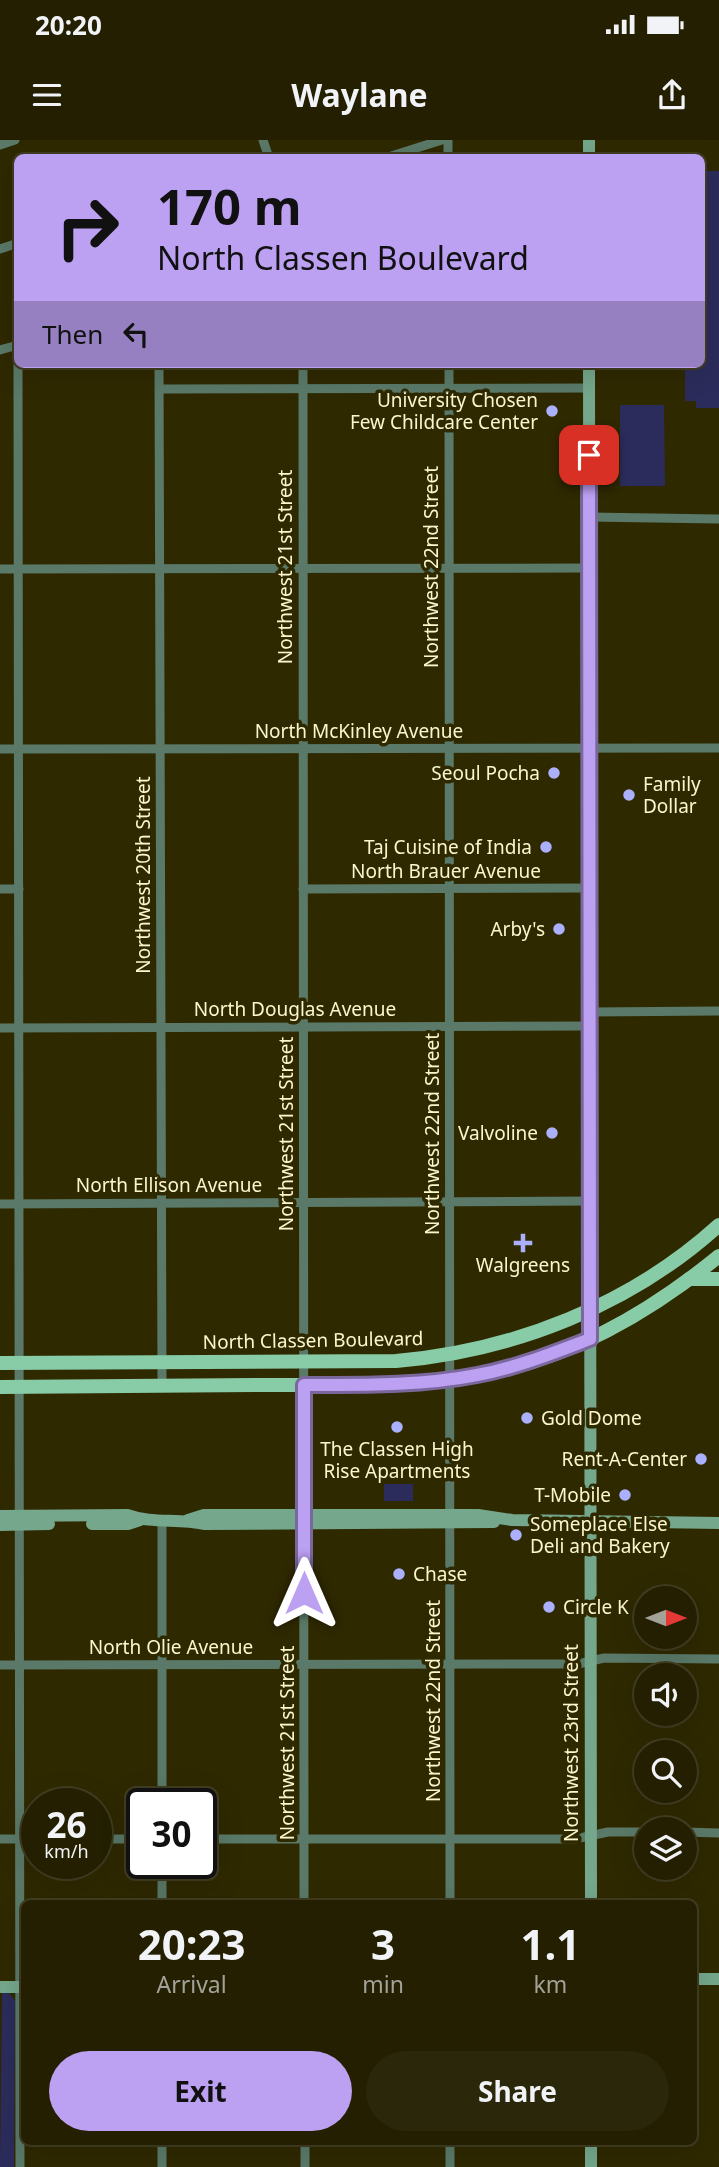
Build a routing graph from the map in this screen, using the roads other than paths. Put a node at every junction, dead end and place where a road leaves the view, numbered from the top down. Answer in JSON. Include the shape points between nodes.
{"nodes":[{"id":1,"x":15,"y":140,"type":"edge"},
{"id":2,"x":442,"y":140,"type":"edge"},
{"id":3,"x":0,"y":145,"type":"edge"},
{"id":4,"x":398,"y":154,"type":"edge"},
{"id":5,"x":18,"y":368,"type":"edge"},
{"id":6,"x":159,"y":368,"type":"edge"},
{"id":7,"x":303,"y":368,"type":"edge"},
{"id":8,"x":449,"y":368,"type":"edge"},
{"id":9,"x":589,"y":368,"type":"edge"},
{"id":10,"x":303,"y":388,"type":"junction"},
{"id":11,"x":449,"y":388,"type":"junction"},
{"id":12,"x":589,"y":388,"type":"junction"},
{"id":13,"x":160,"y":389,"type":"junction"},
{"id":14,"x":589,"y":517,"type":"junction"},
{"id":15,"x":719,"y":519,"type":"edge"},
{"id":16,"x":449,"y":568,"type":"junction"},
{"id":17,"x":590,"y":568,"type":"junction"},
{"id":18,"x":0,"y":569,"type":"edge"},
{"id":19,"x":18,"y":569,"type":"junction"},
{"id":20,"x":160,"y":569,"type":"junction"},
{"id":21,"x":303,"y":569,"type":"junction"},
{"id":22,"x":449,"y":748,"type":"junction"},
{"id":23,"x":590,"y":748,"type":"junction"},
{"id":24,"x":719,"y":748,"type":"edge"},
{"id":25,"x":160,"y":749,"type":"junction"},
{"id":26,"x":303,"y":749,"type":"junction"},
{"id":27,"x":0,"y":750,"type":"edge"},
{"id":28,"x":18,"y":750,"type":"junction"},
{"id":29,"x":449,"y":888,"type":"junction"},
{"id":30,"x":590,"y":888,"type":"junction"},
{"id":31,"x":0,"y":889,"type":"edge"},
{"id":32,"x":19,"y":889,"type":"junction"},
{"id":33,"x":303,"y":889,"type":"junction"},
{"id":34,"x":719,"y":1011,"type":"edge"},
{"id":35,"x":590,"y":1012,"type":"junction"},
{"id":36,"x":590,"y":1026,"type":"junction"},
{"id":37,"x":161,"y":1027,"type":"junction"},
{"id":38,"x":303,"y":1027,"type":"junction"},
{"id":39,"x":449,"y":1027,"type":"junction"},
{"id":40,"x":0,"y":1028,"type":"edge"},
{"id":41,"x":19,"y":1028,"type":"junction"},
{"id":42,"x":590,"y":1201,"type":"junction"},
{"id":43,"x":304,"y":1202,"type":"junction"},
{"id":44,"x":450,"y":1202,"type":"junction"},
{"id":45,"x":0,"y":1203,"type":"edge"},
{"id":46,"x":19,"y":1203,"type":"junction"},
{"id":47,"x":162,"y":1203,"type":"junction"},
{"id":48,"x":719,"y":1225,"type":"edge"},
{"id":49,"x":719,"y":1256,"type":"edge"},
{"id":50,"x":689,"y":1279,"type":"junction"},
{"id":51,"x":719,"y":1279,"type":"edge"},
{"id":52,"x":590,"y":1310,"type":"junction"},
{"id":53,"x":590,"y":1339,"type":"junction"},
{"id":54,"x":450,"y":1354,"type":"junction"},
{"id":55,"x":162,"y":1362,"type":"junction"},
{"id":56,"x":304,"y":1362,"type":"junction"},
{"id":57,"x":0,"y":1363,"type":"edge"},
{"id":58,"x":19,"y":1363,"type":"junction"},
{"id":59,"x":450,"y":1378,"type":"junction"},
{"id":60,"x":304,"y":1385,"type":"junction"},
{"id":61,"x":162,"y":1386,"type":"junction"},
{"id":62,"x":0,"y":1387,"type":"edge"},
{"id":63,"x":19,"y":1387,"type":"junction"},
{"id":64,"x":0,"y":1516,"type":"edge"},
{"id":65,"x":20,"y":1520,"type":"junction"},
{"id":66,"x":162,"y":1520,"type":"junction"},
{"id":67,"x":304,"y":1520,"type":"junction"},
{"id":68,"x":450,"y":1520,"type":"junction"},
{"id":69,"x":590,"y":1520,"type":"junction"},
{"id":70,"x":719,"y":1523,"type":"edge"},
{"id":71,"x":0,"y":1525,"type":"edge"},
{"id":72,"x":719,"y":1659,"type":"edge"},
{"id":73,"x":591,"y":1661,"type":"junction"},
{"id":74,"x":162,"y":1664,"type":"junction"},
{"id":75,"x":304,"y":1664,"type":"junction"},
{"id":76,"x":450,"y":1664,"type":"junction"},
{"id":77,"x":0,"y":1665,"type":"edge"},
{"id":78,"x":19,"y":1665,"type":"junction"},
{"id":79,"x":162,"y":1788,"type":"edge"},
{"id":80,"x":634,"y":1832,"type":"edge"},
{"id":81,"x":697,"y":1832,"type":"edge"},
{"id":82,"x":719,"y":1833,"type":"edge"},
{"id":83,"x":591,"y":1836,"type":"junction"},
{"id":84,"x":0,"y":1839,"type":"edge"},
{"id":85,"x":20,"y":1839,"type":"junction"},
{"id":86,"x":217,"y":1839,"type":"edge"},
{"id":87,"x":304,"y":1839,"type":"junction"},
{"id":88,"x":450,"y":1839,"type":"junction"},
{"id":89,"x":162,"y":1879,"type":"edge"},
{"id":90,"x":162,"y":1900,"type":"edge"},
{"id":91,"x":304,"y":1900,"type":"edge"},
{"id":92,"x":450,"y":1900,"type":"edge"},
{"id":93,"x":591,"y":1900,"type":"edge"},
{"id":94,"x":21,"y":1913,"type":"edge"},
{"id":95,"x":697,"y":1979,"type":"edge"},
{"id":96,"x":719,"y":1979,"type":"edge"},
{"id":97,"x":0,"y":1987,"type":"edge"},
{"id":98,"x":21,"y":1987,"type":"edge"},
{"id":99,"x":21,"y":2077,"type":"edge"},
{"id":100,"x":162,"y":2145,"type":"edge"},
{"id":101,"x":305,"y":2145,"type":"edge"},
{"id":102,"x":450,"y":2145,"type":"edge"},
{"id":103,"x":592,"y":2145,"type":"edge"},
{"id":104,"x":20,"y":2167,"type":"edge"},
{"id":105,"x":162,"y":2167,"type":"edge"},
{"id":106,"x":305,"y":2167,"type":"edge"},
{"id":107,"x":450,"y":2167,"type":"edge"},
{"id":108,"x":592,"y":2167,"type":"edge"}],
"edges":[{"from":1,"to":3,"type":"street"},
{"from":2,"to":4,"type":"street"},
{"from":5,"to":19,"type":"street"},
{"from":6,"to":13,"type":"street","name":"Northwest 20th Street"},
{"from":7,"to":10,"type":"street","name":"Northwest 21st Street"},
{"from":8,"to":11,"type":"street","name":"Northwest 22nd Street"},
{"from":9,"to":12,"type":"main road","name":"Northwest 23rd Street"},
{"from":10,"to":11,"type":"street"},
{"from":10,"to":13,"type":"street"},
{"from":10,"to":21,"type":"street","name":"Northwest 21st Street"},
{"from":11,"to":12,"type":"street"},
{"from":11,"to":16,"type":"street","name":"Northwest 22nd Street"},
{"from":12,"to":14,"type":"main road","name":"Northwest 23rd Street"},
{"from":13,"to":20,"type":"street","name":"Northwest 20th Street"},
{"from":14,"to":15,"type":"street"},
{"from":14,"to":17,"type":"main road","name":"Northwest 23rd Street"},
{"from":16,"to":17,"type":"street"},
{"from":16,"to":21,"type":"street"},
{"from":16,"to":22,"type":"street","name":"Northwest 22nd Street"},
{"from":17,"to":23,"type":"main road","name":"Northwest 23rd Street"},
{"from":18,"to":19,"type":"street"},
{"from":19,"to":20,"type":"street"},
{"from":19,"to":28,"type":"street"},
{"from":20,"to":21,"type":"street"},
{"from":20,"to":25,"type":"street","name":"Northwest 20th Street"},
{"from":21,"to":26,"type":"street","name":"Northwest 21st Street"},
{"from":22,"to":23,"type":"street","name":"North McKinley Avenue"},
{"from":22,"to":26,"type":"street","name":"North McKinley Avenue"},
{"from":22,"to":29,"type":"street","name":"Northwest 22nd Street"},
{"from":23,"to":24,"type":"street","name":"North McKinley Avenue"},
{"from":23,"to":30,"type":"main road","name":"Northwest 23rd Street"},
{"from":25,"to":26,"type":"street","name":"North McKinley Avenue"},
{"from":25,"to":28,"type":"street","name":"North McKinley Avenue"},
{"from":25,"to":37,"type":"street","name":"Northwest 20th Street"},
{"from":26,"to":33,"type":"street","name":"Northwest 21st Street"},
{"from":27,"to":28,"type":"street","name":"North McKinley Avenue"},
{"from":28,"to":32,"type":"street"},
{"from":29,"to":30,"type":"street","name":"North Brauer Avenue"},
{"from":29,"to":33,"type":"street","name":"North Brauer Avenue"},
{"from":29,"to":39,"type":"street","name":"Northwest 22nd Street"},
{"from":30,"to":35,"type":"main road","name":"Northwest 23rd Street"},
{"from":31,"to":32,"type":"street"},
{"from":32,"to":41,"type":"street"},
{"from":33,"to":38,"type":"street","name":"Northwest 21st Street"},
{"from":34,"to":35,"type":"street"},
{"from":35,"to":36,"type":"main road","name":"Northwest 23rd Street"},
{"from":36,"to":39,"type":"street","name":"North Douglas Avenue"},
{"from":36,"to":42,"type":"main road","name":"Northwest 23rd Street"},
{"from":37,"to":38,"type":"street","name":"North Douglas Avenue"},
{"from":37,"to":41,"type":"street","name":"North Douglas Avenue"},
{"from":37,"to":47,"type":"street","name":"Northwest 20th Street"},
{"from":38,"to":39,"type":"street","name":"North Douglas Avenue"},
{"from":38,"to":43,"type":"street","name":"Northwest 21st Street"},
{"from":39,"to":44,"type":"street","name":"Northwest 22nd Street"},
{"from":40,"to":41,"type":"street","name":"North Douglas Avenue"},
{"from":41,"to":46,"type":"street"},
{"from":42,"to":44,"type":"street","name":"North Ellison Avenue"},
{"from":42,"to":52,"type":"main road","name":"Northwest 23rd Street"},
{"from":43,"to":44,"type":"street","name":"North Ellison Avenue"},
{"from":43,"to":47,"type":"street","name":"North Ellison Avenue"},
{"from":43,"to":56,"type":"street","name":"Northwest 21st Street"},
{"from":44,"to":54,"type":"street","name":"Northwest 22nd Street"},
{"from":45,"to":46,"type":"street","name":"North Ellison Avenue"},
{"from":46,"to":47,"type":"street","name":"North Ellison Avenue"},
{"from":46,"to":58,"type":"street"},
{"from":47,"to":55,"type":"street","name":"Northwest 20th Street"},
{"from":48,"to":52,"type":"main road","name":"North Classen Boulevard","via":[[660,1272]]},
{"from":49,"to":50,"type":"main road"},
{"from":50,"to":51,"type":"main road"},
{"from":50,"to":53,"type":"main road"},
{"from":52,"to":53,"type":"main road","name":"Northwest 23rd Street"},
{"from":52,"to":54,"type":"main road","name":"North Classen Boulevard","via":[[519,1337]]},
{"from":53,"to":59,"type":"main road","via":[[496,1371]]},
{"from":53,"to":69,"type":"main road","name":"Northwest 23rd Street"},
{"from":54,"to":56,"type":"main road","name":"North Classen Boulevard","via":[[396,1361]]},
{"from":54,"to":59,"type":"street","name":"Northwest 22nd Street"},
{"from":55,"to":56,"type":"main road","name":"North Classen Boulevard"},
{"from":55,"to":58,"type":"main road","name":"North Classen Boulevard"},
{"from":55,"to":61,"type":"street","name":"Northwest 20th Street"},
{"from":56,"to":60,"type":"street","name":"Northwest 21st Street"},
{"from":57,"to":58,"type":"main road","name":"North Classen Boulevard"},
{"from":58,"to":63,"type":"street"},
{"from":59,"to":60,"type":"main road"},
{"from":59,"to":68,"type":"street","name":"Northwest 22nd Street"},
{"from":60,"to":61,"type":"main road"},
{"from":60,"to":67,"type":"street","name":"Northwest 21st Street"},
{"from":61,"to":63,"type":"main road"},
{"from":62,"to":63,"type":"main road"},
{"from":63,"to":65,"type":"street"},
{"from":64,"to":65,"type":"main road"},
{"from":65,"to":66,"type":"main road","via":[[128,1524]]},
{"from":65,"to":71,"type":"main road"},
{"from":65,"to":78,"type":"street"},
{"from":66,"to":67,"type":"main road","via":[[204,1524]]},
{"from":66,"to":74,"type":"street"},
{"from":67,"to":68,"type":"main road"},
{"from":67,"to":75,"type":"street","name":"Northwest 21st Street"},
{"from":68,"to":69,"type":"main road"},
{"from":68,"to":76,"type":"street","name":"Northwest 22nd Street"},
{"from":69,"to":70,"type":"main road"},
{"from":69,"to":73,"type":"main road","name":"Northwest 23rd Street"},
{"from":72,"to":73,"type":"street","name":"North Olie Avenue"},
{"from":73,"to":76,"type":"street","name":"North Olie Avenue"},
{"from":73,"to":83,"type":"main road","name":"Northwest 23rd Street"},
{"from":74,"to":75,"type":"street","name":"North Olie Avenue"},
{"from":74,"to":78,"type":"street","name":"North Olie Avenue"},
{"from":74,"to":79,"type":"street"},
{"from":75,"to":76,"type":"street","name":"North Olie Avenue"},
{"from":75,"to":87,"type":"street","name":"Northwest 21st Street"},
{"from":76,"to":88,"type":"street","name":"Northwest 22nd Street"},
{"from":77,"to":78,"type":"street","name":"North Olie Avenue"},
{"from":78,"to":85,"type":"street"},
{"from":80,"to":83,"type":"street"},
{"from":81,"to":82,"type":"street"},
{"from":83,"to":88,"type":"street"},
{"from":83,"to":93,"type":"main road","name":"Northwest 23rd Street"},
{"from":84,"to":85,"type":"street"},
{"from":85,"to":94,"type":"street"},
{"from":86,"to":87,"type":"street"},
{"from":87,"to":88,"type":"street"},
{"from":87,"to":91,"type":"street","name":"Northwest 21st Street"},
{"from":88,"to":92,"type":"street","name":"Northwest 22nd Street"},
{"from":89,"to":90,"type":"street"},
{"from":95,"to":96,"type":"main road"},
{"from":97,"to":98,"type":"main road"},
{"from":99,"to":104,"type":"street"},
{"from":100,"to":105,"type":"street"},
{"from":101,"to":106,"type":"street"},
{"from":102,"to":107,"type":"street"},
{"from":103,"to":108,"type":"main road"}]}
